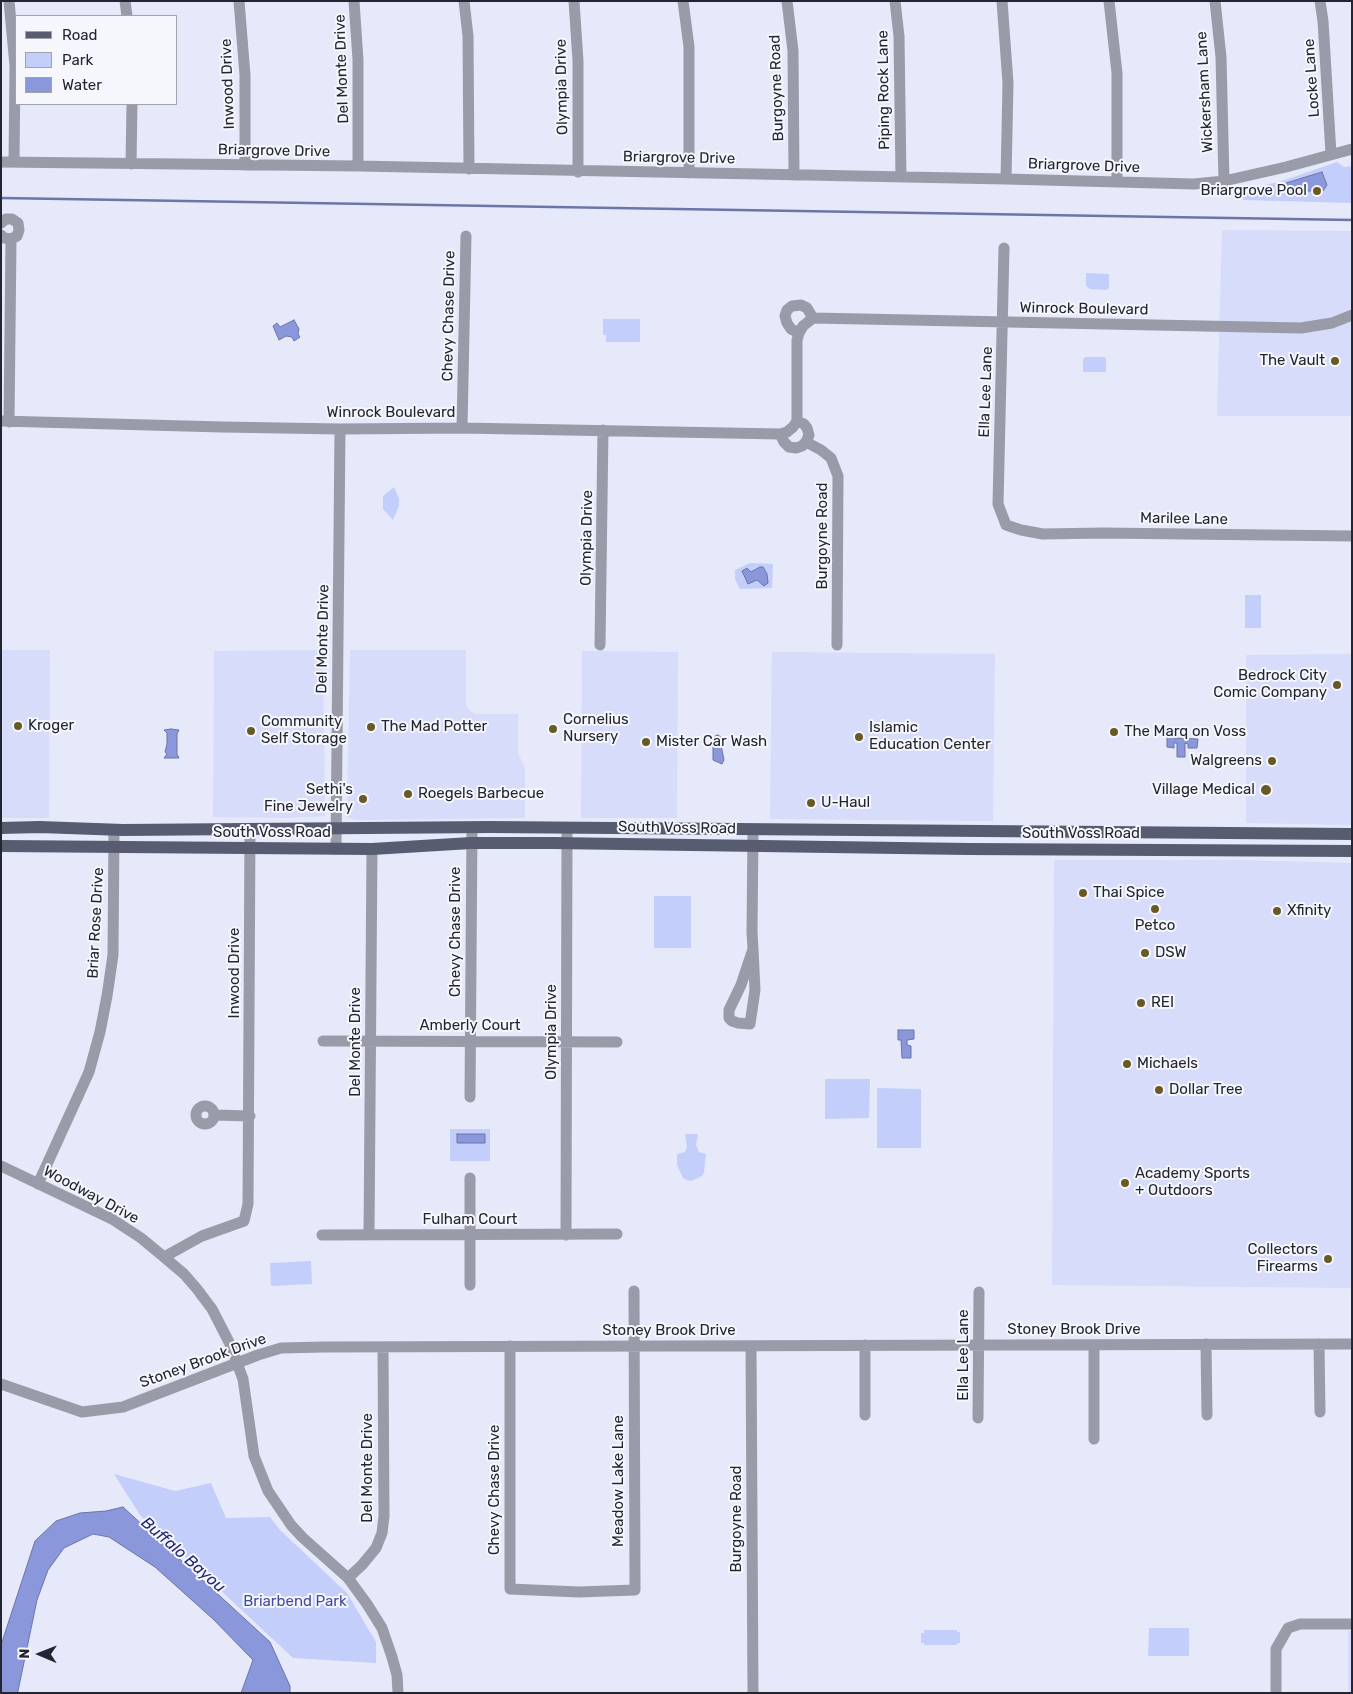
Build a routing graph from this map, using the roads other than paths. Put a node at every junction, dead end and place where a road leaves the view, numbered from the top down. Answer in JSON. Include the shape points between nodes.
{"nodes":[{"id":1,"x":9,"y":1,"type":"edge"},
{"id":2,"x":125,"y":1,"type":"edge"},
{"id":3,"x":239,"y":1,"type":"edge"},
{"id":4,"x":354,"y":1,"type":"edge"},
{"id":5,"x":464,"y":1,"type":"edge"},
{"id":6,"x":574,"y":1,"type":"edge"},
{"id":7,"x":683,"y":1,"type":"edge"},
{"id":8,"x":788,"y":1,"type":"edge"},
{"id":9,"x":895,"y":1,"type":"edge"},
{"id":10,"x":1002,"y":1,"type":"edge"},
{"id":11,"x":1109,"y":1,"type":"edge"},
{"id":12,"x":1215,"y":1,"type":"edge"},
{"id":13,"x":1320,"y":1,"type":"edge"},
{"id":14,"x":127,"y":15,"type":"edge"},
{"id":15,"x":132,"y":105,"type":"edge"},
{"id":16,"x":1352,"y":149,"type":"edge"},
{"id":17,"x":1332,"y":154,"type":"junction"},
{"id":18,"x":1,"y":162,"type":"edge"},
{"id":19,"x":14,"y":162,"type":"junction"},
{"id":20,"x":131,"y":164,"type":"junction"},
{"id":21,"x":245,"y":166,"type":"junction"},
{"id":22,"x":358,"y":166,"type":"junction"},
{"id":23,"x":469,"y":170,"type":"junction"},
{"id":24,"x":578,"y":172,"type":"junction"},
{"id":25,"x":689,"y":173,"type":"junction"},
{"id":26,"x":794,"y":175,"type":"junction"},
{"id":27,"x":901,"y":177,"type":"junction"},
{"id":28,"x":1006,"y":179,"type":"junction"},
{"id":29,"x":1224,"y":181,"type":"junction"},
{"id":30,"x":1117,"y":182,"type":"junction"},
{"id":31,"x":1,"y":223,"type":"edge"},
{"id":32,"x":466,"y":236,"type":"dead end"},
{"id":33,"x":6,"y":237,"type":"edge"},
{"id":34,"x":1004,"y":248,"type":"dead end"},
{"id":35,"x":1352,"y":315,"type":"edge"},
{"id":36,"x":813,"y":318,"type":"junction"},
{"id":37,"x":1003,"y":323,"type":"junction"},
{"id":38,"x":799,"y":333,"type":"junction"},
{"id":39,"x":796,"y":421,"type":"junction"},
{"id":40,"x":5,"y":422,"type":"edge"},
{"id":41,"x":462,"y":428,"type":"junction"},
{"id":42,"x":340,"y":429,"type":"junction"},
{"id":43,"x":604,"y":430,"type":"junction"},
{"id":44,"x":780,"y":434,"type":"junction"},
{"id":45,"x":806,"y":442,"type":"junction"},
{"id":46,"x":1016,"y":528,"type":"joint"},
{"id":47,"x":1352,"y":536,"type":"edge"},
{"id":48,"x":600,"y":645,"type":"dead end"},
{"id":49,"x":837,"y":645,"type":"dead end"},
{"id":50,"x":1,"y":828,"type":"edge"},
{"id":51,"x":472,"y":828,"type":"junction"},
{"id":52,"x":250,"y":829,"type":"junction"},
{"id":53,"x":336,"y":829,"type":"junction"},
{"id":54,"x":567,"y":829,"type":"junction"},
{"id":55,"x":114,"y":830,"type":"junction"},
{"id":56,"x":203,"y":830,"type":"junction"},
{"id":57,"x":753,"y":830,"type":"junction"},
{"id":58,"x":864,"y":830,"type":"junction"},
{"id":59,"x":967,"y":831,"type":"junction"},
{"id":60,"x":1075,"y":832,"type":"junction"},
{"id":61,"x":1189,"y":832,"type":"junction"},
{"id":62,"x":1304,"y":833,"type":"junction"},
{"id":63,"x":1352,"y":834,"type":"edge"},
{"id":64,"x":471,"y":843,"type":"junction"},
{"id":65,"x":567,"y":844,"type":"junction"},
{"id":66,"x":1,"y":846,"type":"edge"},
{"id":67,"x":753,"y":846,"type":"junction"},
{"id":68,"x":864,"y":847,"type":"junction"},
{"id":69,"x":114,"y":848,"type":"junction"},
{"id":70,"x":203,"y":849,"type":"junction"},
{"id":71,"x":251,"y":849,"type":"junction"},
{"id":72,"x":336,"y":849,"type":"junction"},
{"id":73,"x":372,"y":849,"type":"junction"},
{"id":74,"x":968,"y":849,"type":"junction"},
{"id":75,"x":1075,"y":850,"type":"junction"},
{"id":76,"x":1303,"y":850,"type":"junction"},
{"id":77,"x":1189,"y":851,"type":"junction"},
{"id":78,"x":1352,"y":851,"type":"edge"},
{"id":79,"x":753,"y":949,"type":"junction"},
{"id":80,"x":323,"y":1041,"type":"dead end"},
{"id":81,"x":371,"y":1041,"type":"junction"},
{"id":82,"x":470,"y":1041,"type":"junction"},
{"id":83,"x":567,"y":1042,"type":"junction"},
{"id":84,"x":617,"y":1042,"type":"dead end"},
{"id":85,"x":470,"y":1097,"type":"dead end"},
{"id":86,"x":214,"y":1115,"type":"dead end"},
{"id":87,"x":250,"y":1116,"type":"junction"},
{"id":88,"x":1,"y":1166,"type":"edge"},
{"id":89,"x":470,"y":1178,"type":"dead end"},
{"id":90,"x":38,"y":1184,"type":"junction"},
{"id":91,"x":566,"y":1234,"type":"junction"},
{"id":92,"x":617,"y":1234,"type":"dead end"},
{"id":93,"x":322,"y":1235,"type":"dead end"},
{"id":94,"x":369,"y":1235,"type":"junction"},
{"id":95,"x":470,"y":1235,"type":"junction"},
{"id":96,"x":164,"y":1257,"type":"junction"},
{"id":97,"x":470,"y":1286,"type":"dead end"},
{"id":98,"x":634,"y":1292,"type":"dead end"},
{"id":99,"x":979,"y":1292,"type":"dead end"},
{"id":100,"x":1206,"y":1344,"type":"junction"},
{"id":101,"x":1319,"y":1344,"type":"junction"},
{"id":102,"x":1352,"y":1344,"type":"edge"},
{"id":103,"x":865,"y":1345,"type":"junction"},
{"id":104,"x":978,"y":1345,"type":"junction"},
{"id":105,"x":1094,"y":1345,"type":"junction"},
{"id":106,"x":510,"y":1346,"type":"junction"},
{"id":107,"x":634,"y":1346,"type":"junction"},
{"id":108,"x":750,"y":1346,"type":"junction"},
{"id":109,"x":384,"y":1347,"type":"junction"},
{"id":110,"x":237,"y":1362,"type":"junction"},
{"id":111,"x":1,"y":1384,"type":"edge"},
{"id":112,"x":1320,"y":1412,"type":"dead end"},
{"id":113,"x":864,"y":1415,"type":"dead end"},
{"id":114,"x":1207,"y":1415,"type":"dead end"},
{"id":115,"x":978,"y":1418,"type":"dead end"},
{"id":116,"x":1094,"y":1439,"type":"dead end"},
{"id":117,"x":348,"y":1578,"type":"junction"},
{"id":118,"x":555,"y":1591,"type":"joint"},
{"id":119,"x":1352,"y":1624,"type":"edge"},
{"id":120,"x":398,"y":1693,"type":"edge"},
{"id":121,"x":753,"y":1693,"type":"edge"},
{"id":122,"x":1276,"y":1693,"type":"edge"}],
"edges":[{"from":1,"to":19,"type":"street","via":[[15,66]]},
{"from":2,"to":14,"type":"street"},
{"from":3,"to":21,"type":"street","name":"Inwood Drive","via":[[245,75]]},
{"from":4,"to":22,"type":"street","name":"Del Monte Drive","via":[[358,60]]},
{"from":5,"to":23,"type":"street","via":[[468,36]]},
{"from":6,"to":24,"type":"street","name":"Olympia Drive","via":[[578,61]]},
{"from":7,"to":25,"type":"street","via":[[689,47]]},
{"from":8,"to":26,"type":"street","name":"Burgoyne Road","via":[[793,51]]},
{"from":9,"to":27,"type":"street","name":"Piping Rock Lane","via":[[899,36]]},
{"from":10,"to":28,"type":"street","via":[[1008,83]]},
{"from":11,"to":30,"type":"street","via":[[1117,73]]},
{"from":12,"to":29,"type":"street","name":"Wickersham Lane","via":[[1221,57]]},
{"from":13,"to":17,"type":"street","name":"Locke Lane"},
{"from":15,"to":20,"type":"street"},
{"from":16,"to":17,"type":"street","name":"Briargrove Drive"},
{"from":17,"to":29,"type":"street","name":"Briargrove Drive"},
{"from":18,"to":19,"type":"street","name":"Briargrove Drive"},
{"from":19,"to":20,"type":"street","name":"Briargrove Drive"},
{"from":20,"to":21,"type":"street","name":"Briargrove Drive"},
{"from":21,"to":22,"type":"street","name":"Briargrove Drive"},
{"from":22,"to":23,"type":"street","name":"Briargrove Drive"},
{"from":23,"to":24,"type":"street","name":"Briargrove Drive"},
{"from":24,"to":25,"type":"street","name":"Briargrove Drive"},
{"from":25,"to":26,"type":"street","name":"Briargrove Drive"},
{"from":26,"to":27,"type":"street","name":"Briargrove Drive"},
{"from":27,"to":28,"type":"street","name":"Briargrove Drive"},
{"from":28,"to":30,"type":"street","name":"Briargrove Drive"},
{"from":29,"to":30,"type":"street","name":"Briargrove Drive","via":[[1194,184]]},
{"from":31,"to":33,"type":"street","via":[[9,219],[18,223],[19,233]]},
{"from":32,"to":41,"type":"street","name":"Chevy Chase Drive"},
{"from":33,"to":40,"type":"street"},
{"from":34,"to":37,"type":"street","name":"Ella Lee Lane"},
{"from":35,"to":37,"type":"street","name":"Winrock Boulevard","via":[[1332,323],[1301,328]]},
{"from":36,"to":37,"type":"street","name":"Winrock Boulevard"},
{"from":36,"to":38,"type":"street"},
{"from":36,"to":38,"type":"street","via":[[801,305],[787,310],[787,323]]},
{"from":37,"to":46,"type":"street","name":"Ella Lee Lane","via":[[998,504],[1006,525]]},
{"from":38,"to":39,"type":"street"},
{"from":39,"to":44,"type":"street","via":[[793,427]]},
{"from":39,"to":45,"type":"street","via":[[807,428]]},
{"from":40,"to":42,"type":"street","name":"Winrock Boulevard"},
{"from":41,"to":42,"type":"street","name":"Winrock Boulevard"},
{"from":41,"to":43,"type":"street","name":"Winrock Boulevard"},
{"from":42,"to":53,"type":"street","name":"Del Monte Drive"},
{"from":43,"to":44,"type":"street","name":"Winrock Boulevard"},
{"from":43,"to":48,"type":"street","name":"Olympia Drive"},
{"from":44,"to":45,"type":"street","via":[[789,446],[796,448]]},
{"from":45,"to":49,"type":"street","name":"Burgoyne Road","via":[[831,458],[838,476]]},
{"from":46,"to":47,"type":"street","name":"Marilee Lane","via":[[1043,534]]},
{"from":50,"to":55,"type":"main road","name":"South Voss Road"},
{"from":51,"to":53,"type":"main road","name":"South Voss Road"},
{"from":51,"to":54,"type":"main road","name":"South Voss Road"},
{"from":51,"to":64,"type":"street","name":"Chevy Chase Drive"},
{"from":52,"to":53,"type":"main road","name":"South Voss Road"},
{"from":52,"to":56,"type":"main road","name":"South Voss Road"},
{"from":52,"to":71,"type":"street","name":"Inwood Drive"},
{"from":53,"to":72,"type":"street","name":"Del Monte Drive"},
{"from":54,"to":57,"type":"main road","name":"South Voss Road"},
{"from":54,"to":65,"type":"street","name":"Olympia Drive"},
{"from":55,"to":56,"type":"main road","name":"South Voss Road"},
{"from":55,"to":69,"type":"street","name":"Briar Rose Drive"},
{"from":56,"to":70,"type":"main road"},
{"from":57,"to":58,"type":"main road","name":"South Voss Road"},
{"from":57,"to":67,"type":"street"},
{"from":58,"to":59,"type":"main road","name":"South Voss Road"},
{"from":58,"to":68,"type":"main road"},
{"from":59,"to":60,"type":"main road","name":"South Voss Road"},
{"from":59,"to":74,"type":"main road"},
{"from":60,"to":61,"type":"main road","name":"South Voss Road"},
{"from":60,"to":75,"type":"main road"},
{"from":61,"to":62,"type":"main road","name":"South Voss Road"},
{"from":61,"to":77,"type":"main road"},
{"from":62,"to":63,"type":"main road","name":"South Voss Road"},
{"from":62,"to":76,"type":"main road"},
{"from":64,"to":65,"type":"main road","name":"South Voss Road"},
{"from":64,"to":73,"type":"main road","name":"South Voss Road"},
{"from":64,"to":82,"type":"street","name":"Chevy Chase Drive"},
{"from":65,"to":67,"type":"main road","name":"South Voss Road"},
{"from":65,"to":83,"type":"street","name":"Olympia Drive"},
{"from":66,"to":69,"type":"main road","name":"South Voss Road"},
{"from":67,"to":68,"type":"main road","name":"South Voss Road"},
{"from":67,"to":79,"type":"street"},
{"from":68,"to":74,"type":"main road","name":"South Voss Road"},
{"from":69,"to":70,"type":"main road","name":"South Voss Road"},
{"from":69,"to":90,"type":"street","name":"Briar Rose Drive","via":[[113,955],[100,1032],[89,1072]]},
{"from":70,"to":71,"type":"main road","name":"South Voss Road"},
{"from":71,"to":72,"type":"main road","name":"South Voss Road"},
{"from":71,"to":87,"type":"street","name":"Inwood Drive"},
{"from":72,"to":73,"type":"main road","name":"South Voss Road"},
{"from":73,"to":81,"type":"street","name":"Del Monte Drive"},
{"from":74,"to":75,"type":"main road","name":"South Voss Road"},
{"from":75,"to":77,"type":"main road","name":"South Voss Road"},
{"from":76,"to":77,"type":"main road","name":"South Voss Road"},
{"from":76,"to":78,"type":"main road","name":"South Voss Road"},
{"from":79,"to":79,"type":"street","via":[[728,1014],[735,1023],[750,1024],[755,990]]},
{"from":80,"to":81,"type":"street","name":"Amberly Court"},
{"from":81,"to":82,"type":"street","name":"Amberly Court"},
{"from":81,"to":94,"type":"street","name":"Del Monte Drive"},
{"from":82,"to":83,"type":"street","name":"Amberly Court"},
{"from":82,"to":85,"type":"street","name":"Chevy Chase Drive"},
{"from":83,"to":84,"type":"street","name":"Amberly Court"},
{"from":83,"to":91,"type":"street","name":"Olympia Drive"},
{"from":86,"to":87,"type":"street"},
{"from":87,"to":96,"type":"street","name":"Inwood Drive","via":[[248,1204],[244,1221],[202,1236]]},
{"from":88,"to":90,"type":"street","name":"Woodway Drive"},
{"from":89,"to":95,"type":"street"},
{"from":90,"to":96,"type":"street","name":"Woodway Drive","via":[[112,1219]]},
{"from":91,"to":92,"type":"street","name":"Fulham Court"},
{"from":91,"to":95,"type":"street","name":"Fulham Court"},
{"from":93,"to":94,"type":"street","name":"Fulham Court"},
{"from":94,"to":95,"type":"street","name":"Fulham Court"},
{"from":95,"to":97,"type":"street"},
{"from":96,"to":110,"type":"street","name":"Woodway Drive","via":[[184,1274],[212,1309]]},
{"from":98,"to":107,"type":"street","name":"Meadow Lake Lane"},
{"from":99,"to":104,"type":"street","name":"Ella Lee Lane"},
{"from":100,"to":101,"type":"street","name":"Stoney Brook Drive"},
{"from":100,"to":105,"type":"street","name":"Stoney Brook Drive"},
{"from":100,"to":114,"type":"street"},
{"from":101,"to":102,"type":"street","name":"Stoney Brook Drive"},
{"from":101,"to":112,"type":"street"},
{"from":103,"to":104,"type":"street","name":"Stoney Brook Drive"},
{"from":103,"to":108,"type":"street","name":"Stoney Brook Drive"},
{"from":103,"to":113,"type":"street"},
{"from":104,"to":105,"type":"street","name":"Stoney Brook Drive"},
{"from":104,"to":115,"type":"street","name":"Ella Lee Lane"},
{"from":105,"to":116,"type":"street"},
{"from":106,"to":107,"type":"street","name":"Stoney Brook Drive"},
{"from":106,"to":109,"type":"street","name":"Stoney Brook Drive"},
{"from":106,"to":118,"type":"street","name":"Chevy Chase Drive","via":[[510,1589]]},
{"from":107,"to":108,"type":"street","name":"Stoney Brook Drive"},
{"from":107,"to":118,"type":"street","name":"Meadow Lake Lane","via":[[635,1590]]},
{"from":108,"to":121,"type":"street","name":"Burgoyne Road"},
{"from":109,"to":110,"type":"street","name":"Stoney Brook Drive","via":[[281,1348]]},
{"from":109,"to":117,"type":"street","name":"Del Monte Drive","via":[[382,1533],[376,1548]]},
{"from":110,"to":111,"type":"street","name":"Stoney Brook Drive","via":[[123,1407],[82,1412]]},
{"from":110,"to":117,"type":"street","name":"Woodway Drive","via":[[254,1456],[268,1491],[290,1525]]},
{"from":117,"to":120,"type":"street","name":"Woodway Drive","via":[[382,1628],[397,1676]]},
{"from":119,"to":122,"type":"street","via":[[1300,1624],[1288,1628],[1276,1649]]}]}
